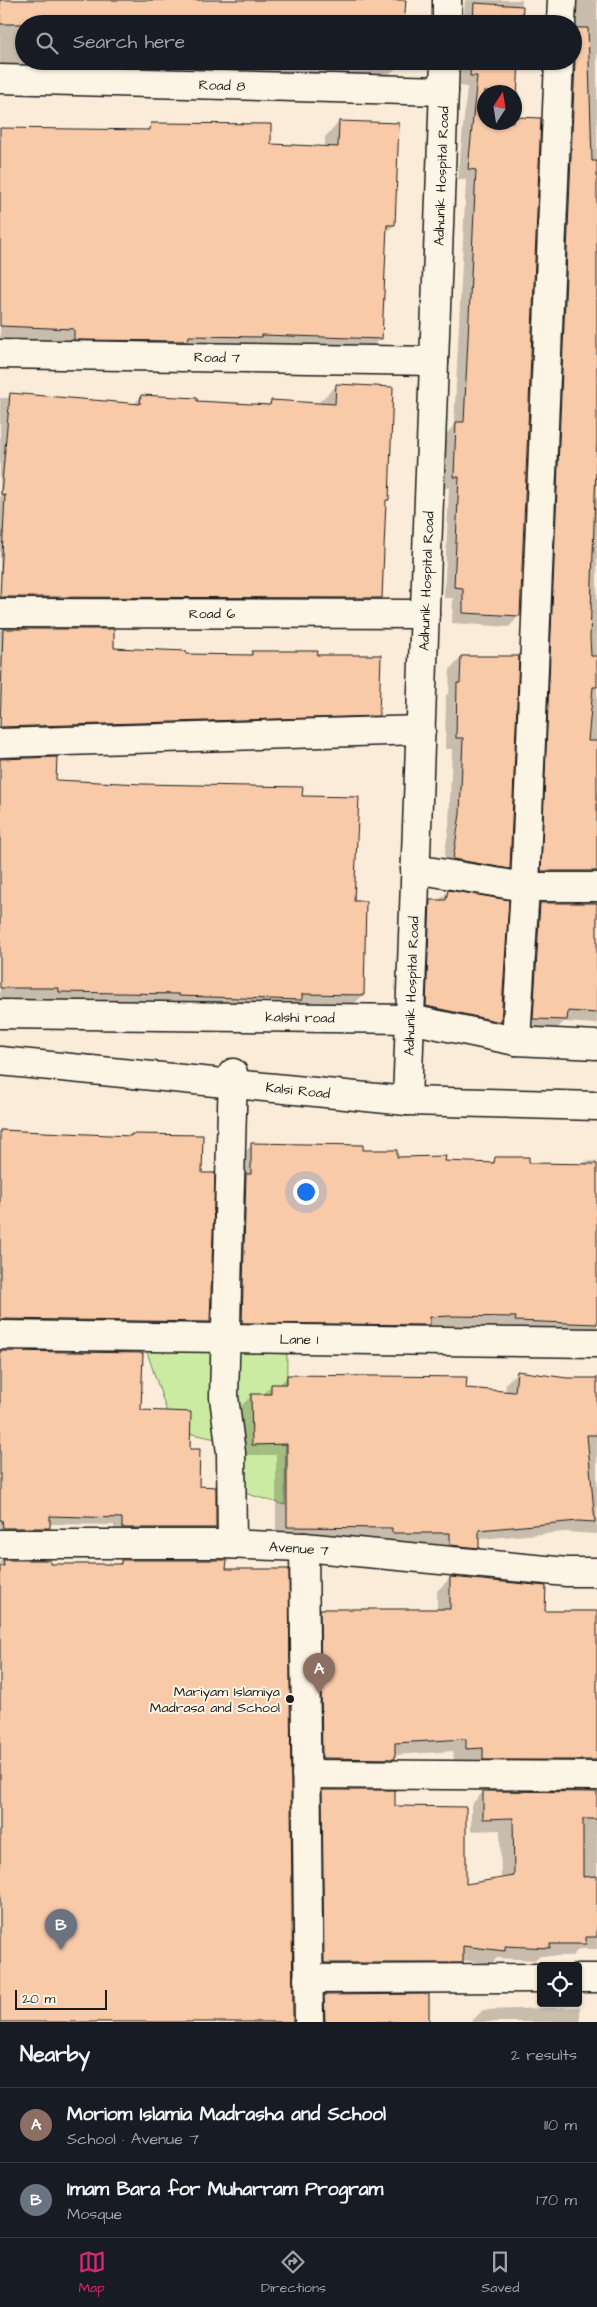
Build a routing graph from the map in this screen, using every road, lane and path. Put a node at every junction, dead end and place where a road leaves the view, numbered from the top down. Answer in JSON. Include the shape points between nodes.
{"nodes":[{"id":1,"x":448,"y":0,"type":"edge"},
{"id":2,"x":562,"y":0,"type":"edge"},
{"id":3,"x":447,"y":15,"type":"edge"},
{"id":4,"x":561,"y":15,"type":"edge"},
{"id":5,"x":445,"y":70,"type":"edge"},
{"id":6,"x":559,"y":70,"type":"edge"},
{"id":7,"x":0,"y":79,"type":"edge"},
{"id":8,"x":444,"y":91,"type":"junction"},
{"id":9,"x":0,"y":354,"type":"edge"},
{"id":10,"x":434,"y":361,"type":"junction"},
{"id":11,"x":0,"y":613,"type":"edge"},
{"id":12,"x":425,"y":614,"type":"junction"},
{"id":13,"x":421,"y":730,"type":"junction"},
{"id":14,"x":0,"y":742,"type":"edge"},
{"id":15,"x":416,"y":869,"type":"junction"},
{"id":16,"x":525,"y":887,"type":"junction"},
{"id":17,"x":597,"y":887,"type":"edge"},
{"id":18,"x":0,"y":1014,"type":"edge"},
{"id":19,"x":410,"y":1019,"type":"junction"},
{"id":20,"x":516,"y":1041,"type":"junction"},
{"id":21,"x":597,"y":1044,"type":"edge"},
{"id":22,"x":0,"y":1061,"type":"edge"},
{"id":23,"x":232,"y":1073,"type":"dead end"},
{"id":24,"x":407,"y":1101,"type":"junction"},
{"id":25,"x":597,"y":1106,"type":"edge"},
{"id":26,"x":0,"y":1335,"type":"edge"},
{"id":27,"x":226,"y":1338,"type":"junction"},
{"id":28,"x":597,"y":1343,"type":"edge"},
{"id":29,"x":0,"y":1544,"type":"edge"},
{"id":30,"x":232,"y":1544,"type":"junction"},
{"id":31,"x":304,"y":1547,"type":"junction"},
{"id":32,"x":597,"y":1572,"type":"edge"},
{"id":33,"x":306,"y":1774,"type":"junction"},
{"id":34,"x":597,"y":1776,"type":"edge"},
{"id":35,"x":537,"y":1978,"type":"edge"},
{"id":36,"x":582,"y":1978,"type":"edge"},
{"id":37,"x":597,"y":1978,"type":"edge"},
{"id":38,"x":308,"y":1979,"type":"junction"},
{"id":39,"x":309,"y":2022,"type":"edge"}],
"edges":[{"from":1,"to":3,"type":"street"},
{"from":2,"to":4,"type":"street"},
{"from":5,"to":8,"type":"street","name":"Adhunik Hospital Road"},
{"from":6,"to":16,"type":"street"},
{"from":7,"to":8,"type":"street","name":"Road 8"},
{"from":8,"to":10,"type":"street","name":"Adhunik Hospital Road"},
{"from":9,"to":10,"type":"street","name":"Road 7"},
{"from":10,"to":12,"type":"street","name":"Adhunik Hospital Road"},
{"from":11,"to":12,"type":"street","name":"Road 6"},
{"from":12,"to":13,"type":"street","name":"Adhunik Hospital Road"},
{"from":13,"to":14,"type":"street"},
{"from":13,"to":15,"type":"street","name":"Adhunik Hospital Road"},
{"from":15,"to":16,"type":"street"},
{"from":15,"to":19,"type":"street","name":"Adhunik Hospital Road"},
{"from":16,"to":17,"type":"street"},
{"from":16,"to":20,"type":"street"},
{"from":18,"to":19,"type":"street","name":"kalshi road"},
{"from":19,"to":20,"type":"street","name":"kalshi road"},
{"from":19,"to":24,"type":"street","name":"Adhunik Hospital Road"},
{"from":20,"to":21,"type":"street","name":"kalshi road"},
{"from":22,"to":24,"type":"street","name":"Kalsi Road"},
{"from":23,"to":27,"type":"street"},
{"from":24,"to":25,"type":"street","name":"Kalsi Road"},
{"from":26,"to":27,"type":"street","name":"Lane 1"},
{"from":27,"to":28,"type":"street","name":"Lane 1"},
{"from":27,"to":30,"type":"street","via":[[224,1397],[231,1454]]},
{"from":29,"to":30,"type":"street","name":"Avenue 7"},
{"from":30,"to":31,"type":"street","name":"Avenue 7"},
{"from":31,"to":32,"type":"street","name":"Avenue 7","via":[[567,1572]]},
{"from":31,"to":33,"type":"street"},
{"from":33,"to":34,"type":"street"},
{"from":33,"to":38,"type":"street"},
{"from":35,"to":38,"type":"street"},
{"from":36,"to":37,"type":"street"},
{"from":38,"to":39,"type":"street"}]}
